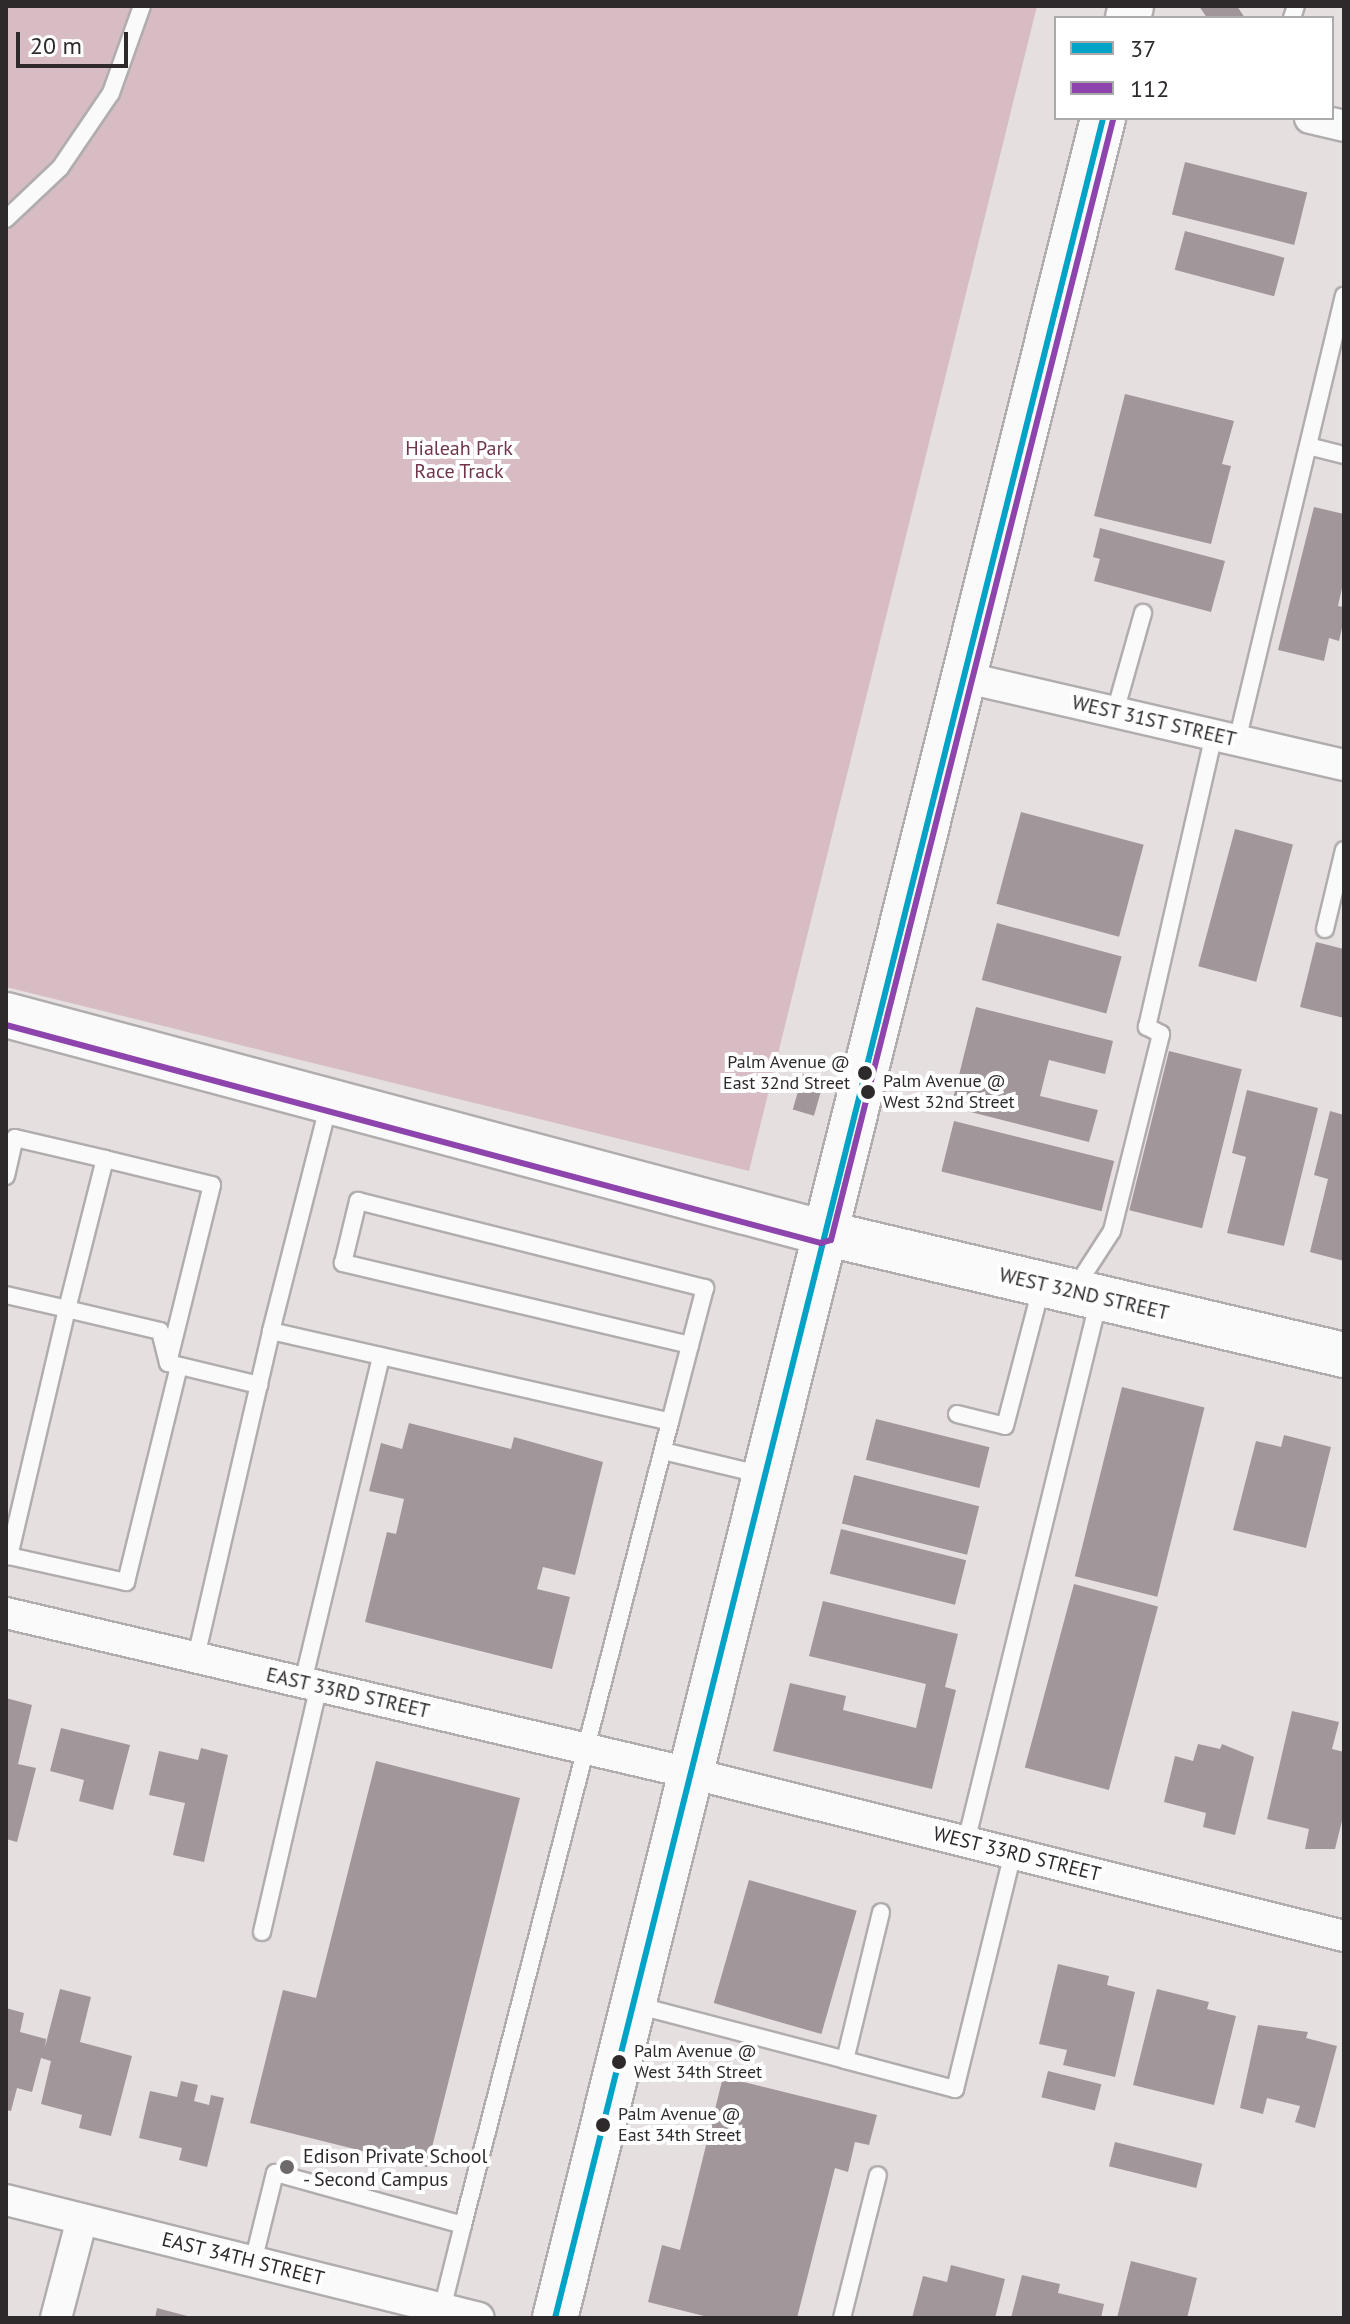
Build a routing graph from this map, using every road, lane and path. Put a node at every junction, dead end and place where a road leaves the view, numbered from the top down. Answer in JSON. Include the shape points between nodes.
{"nodes":[{"id":1,"x":142,"y":6,"type":"edge"},
{"id":2,"x":1102,"y":120,"type":"edge"},
{"id":3,"x":1318,"y":120,"type":"edge"},
{"id":4,"x":1344,"y":126,"type":"edge"},
{"id":5,"x":6,"y":219,"type":"edge"},
{"id":6,"x":1344,"y":296,"type":"edge"},
{"id":7,"x":1308,"y":446,"type":"junction"},
{"id":8,"x":1344,"y":455,"type":"edge"},
{"id":9,"x":1143,"y":613,"type":"dead end"},
{"id":10,"x":963,"y":677,"type":"junction"},
{"id":11,"x":1115,"y":712,"type":"junction"},
{"id":12,"x":1226,"y":738,"type":"junction"},
{"id":13,"x":1344,"y":765,"type":"edge"},
{"id":14,"x":1344,"y":850,"type":"edge"},
{"id":15,"x":1325,"y":929,"type":"dead end"},
{"id":16,"x":6,"y":1015,"type":"edge"},
{"id":17,"x":330,"y":1101,"type":"junction"},
{"id":18,"x":105,"y":1159,"type":"junction"},
{"id":19,"x":6,"y":1176,"type":"edge"},
{"id":20,"x":824,"y":1233,"type":"junction"},
{"id":21,"x":1071,"y":1291,"type":"junction"},
{"id":22,"x":6,"y":1295,"type":"edge"},
{"id":23,"x":67,"y":1309,"type":"junction"},
{"id":24,"x":271,"y":1331,"type":"junction"},
{"id":25,"x":690,"y":1345,"type":"junction"},
{"id":26,"x":1344,"y":1355,"type":"edge"},
{"id":27,"x":381,"y":1356,"type":"junction"},
{"id":28,"x":174,"y":1365,"type":"junction"},
{"id":29,"x":259,"y":1385,"type":"junction"},
{"id":30,"x":957,"y":1414,"type":"dead end"},
{"id":31,"x":670,"y":1422,"type":"junction"},
{"id":32,"x":663,"y":1451,"type":"junction"},
{"id":33,"x":765,"y":1475,"type":"junction"},
{"id":34,"x":7,"y":1555,"type":"edge"},
{"id":35,"x":6,"y":1613,"type":"edge"},
{"id":36,"x":196,"y":1657,"type":"junction"},
{"id":37,"x":311,"y":1684,"type":"junction"},
{"id":38,"x":586,"y":1749,"type":"junction"},
{"id":39,"x":690,"y":1773,"type":"junction"},
{"id":40,"x":966,"y":1842,"type":"junction"},
{"id":41,"x":1013,"y":1853,"type":"junction"},
{"id":42,"x":881,"y":1912,"type":"dead end"},
{"id":43,"x":262,"y":1932,"type":"dead end"},
{"id":44,"x":1344,"y":1936,"type":"edge"},
{"id":45,"x":634,"y":2005,"type":"junction"},
{"id":46,"x":845,"y":2060,"type":"junction"},
{"id":47,"x":878,"y":2175,"type":"dead end"},
{"id":48,"x":6,"y":2200,"type":"edge"},
{"id":49,"x":82,"y":2219,"type":"junction"},
{"id":50,"x":463,"y":2225,"type":"junction"},
{"id":51,"x":253,"y":2262,"type":"junction"},
{"id":52,"x":442,"y":2309,"type":"junction"},
{"id":53,"x":56,"y":2318,"type":"edge"},
{"id":54,"x":479,"y":2318,"type":"edge"},
{"id":55,"x":555,"y":2318,"type":"edge"},
{"id":56,"x":842,"y":2318,"type":"edge"}],
"edges":[{"from":1,"to":5,"type":"lane","via":[[111,93],[60,168]]},
{"from":2,"to":10,"type":"main road"},
{"from":3,"to":4,"type":"street"},
{"from":6,"to":7,"type":"lane"},
{"from":7,"to":8,"type":"lane"},
{"from":7,"to":12,"type":"lane"},
{"from":9,"to":11,"type":"lane"},
{"from":10,"to":11,"type":"street","name":"WEST 31ST STREET"},
{"from":10,"to":20,"type":"main road"},
{"from":11,"to":12,"type":"street","name":"WEST 31ST STREET"},
{"from":12,"to":13,"type":"street","name":"WEST 31ST STREET"},
{"from":12,"to":21,"type":"lane","via":[[1147,1027],[1161,1034],[1112,1231]]},
{"from":14,"to":15,"type":"lane"},
{"from":16,"to":17,"type":"main road","name":"WEST 32ND STREET"},
{"from":17,"to":20,"type":"main road","name":"WEST 32ND STREET"},
{"from":17,"to":24,"type":"lane"},
{"from":18,"to":19,"type":"lane","via":[[15,1138]]},
{"from":18,"to":23,"type":"lane"},
{"from":18,"to":28,"type":"lane","via":[[212,1185]]},
{"from":20,"to":21,"type":"main road","name":"WEST 32ND STREET"},
{"from":20,"to":33,"type":"main road"},
{"from":21,"to":26,"type":"main road","name":"WEST 32ND STREET"},
{"from":21,"to":30,"type":"lane","via":[[1005,1426]]},
{"from":21,"to":40,"type":"lane"},
{"from":22,"to":23,"type":"lane"},
{"from":23,"to":28,"type":"lane","via":[[160,1331]]},
{"from":23,"to":34,"type":"lane"},
{"from":24,"to":27,"type":"lane"},
{"from":24,"to":29,"type":"lane"},
{"from":25,"to":25,"type":"lane","via":[[343,1263],[358,1201],[705,1288]]},
{"from":25,"to":31,"type":"lane"},
{"from":27,"to":31,"type":"lane"},
{"from":27,"to":37,"type":"lane"},
{"from":28,"to":29,"type":"lane"},
{"from":28,"to":34,"type":"lane","via":[[126,1582]]},
{"from":29,"to":36,"type":"lane"},
{"from":31,"to":32,"type":"lane"},
{"from":32,"to":33,"type":"lane"},
{"from":32,"to":38,"type":"lane"},
{"from":33,"to":39,"type":"main road"},
{"from":35,"to":36,"type":"street","name":"EAST 33RD STREET"},
{"from":36,"to":37,"type":"street","name":"EAST 33RD STREET"},
{"from":37,"to":38,"type":"street","name":"EAST 33RD STREET"},
{"from":37,"to":43,"type":"lane"},
{"from":38,"to":39,"type":"street","name":"EAST 33RD STREET"},
{"from":38,"to":50,"type":"lane"},
{"from":39,"to":40,"type":"street","name":"WEST 33RD STREET"},
{"from":39,"to":45,"type":"main road"},
{"from":40,"to":41,"type":"street","name":"WEST 33RD STREET"},
{"from":41,"to":44,"type":"street","name":"WEST 33RD STREET"},
{"from":41,"to":46,"type":"lane","via":[[955,2089]]},
{"from":42,"to":46,"type":"lane"},
{"from":45,"to":46,"type":"lane"},
{"from":45,"to":55,"type":"main road"},
{"from":47,"to":56,"type":"lane"},
{"from":48,"to":49,"type":"street","name":"EAST 34TH STREET"},
{"from":49,"to":51,"type":"street","name":"EAST 34TH STREET"},
{"from":49,"to":53,"type":"street"},
{"from":50,"to":51,"type":"lane","via":[[275,2173]]},
{"from":50,"to":52,"type":"lane"},
{"from":51,"to":52,"type":"street","name":"EAST 34TH STREET"},
{"from":52,"to":54,"type":"street","name":"EAST 34TH STREET"}]}
